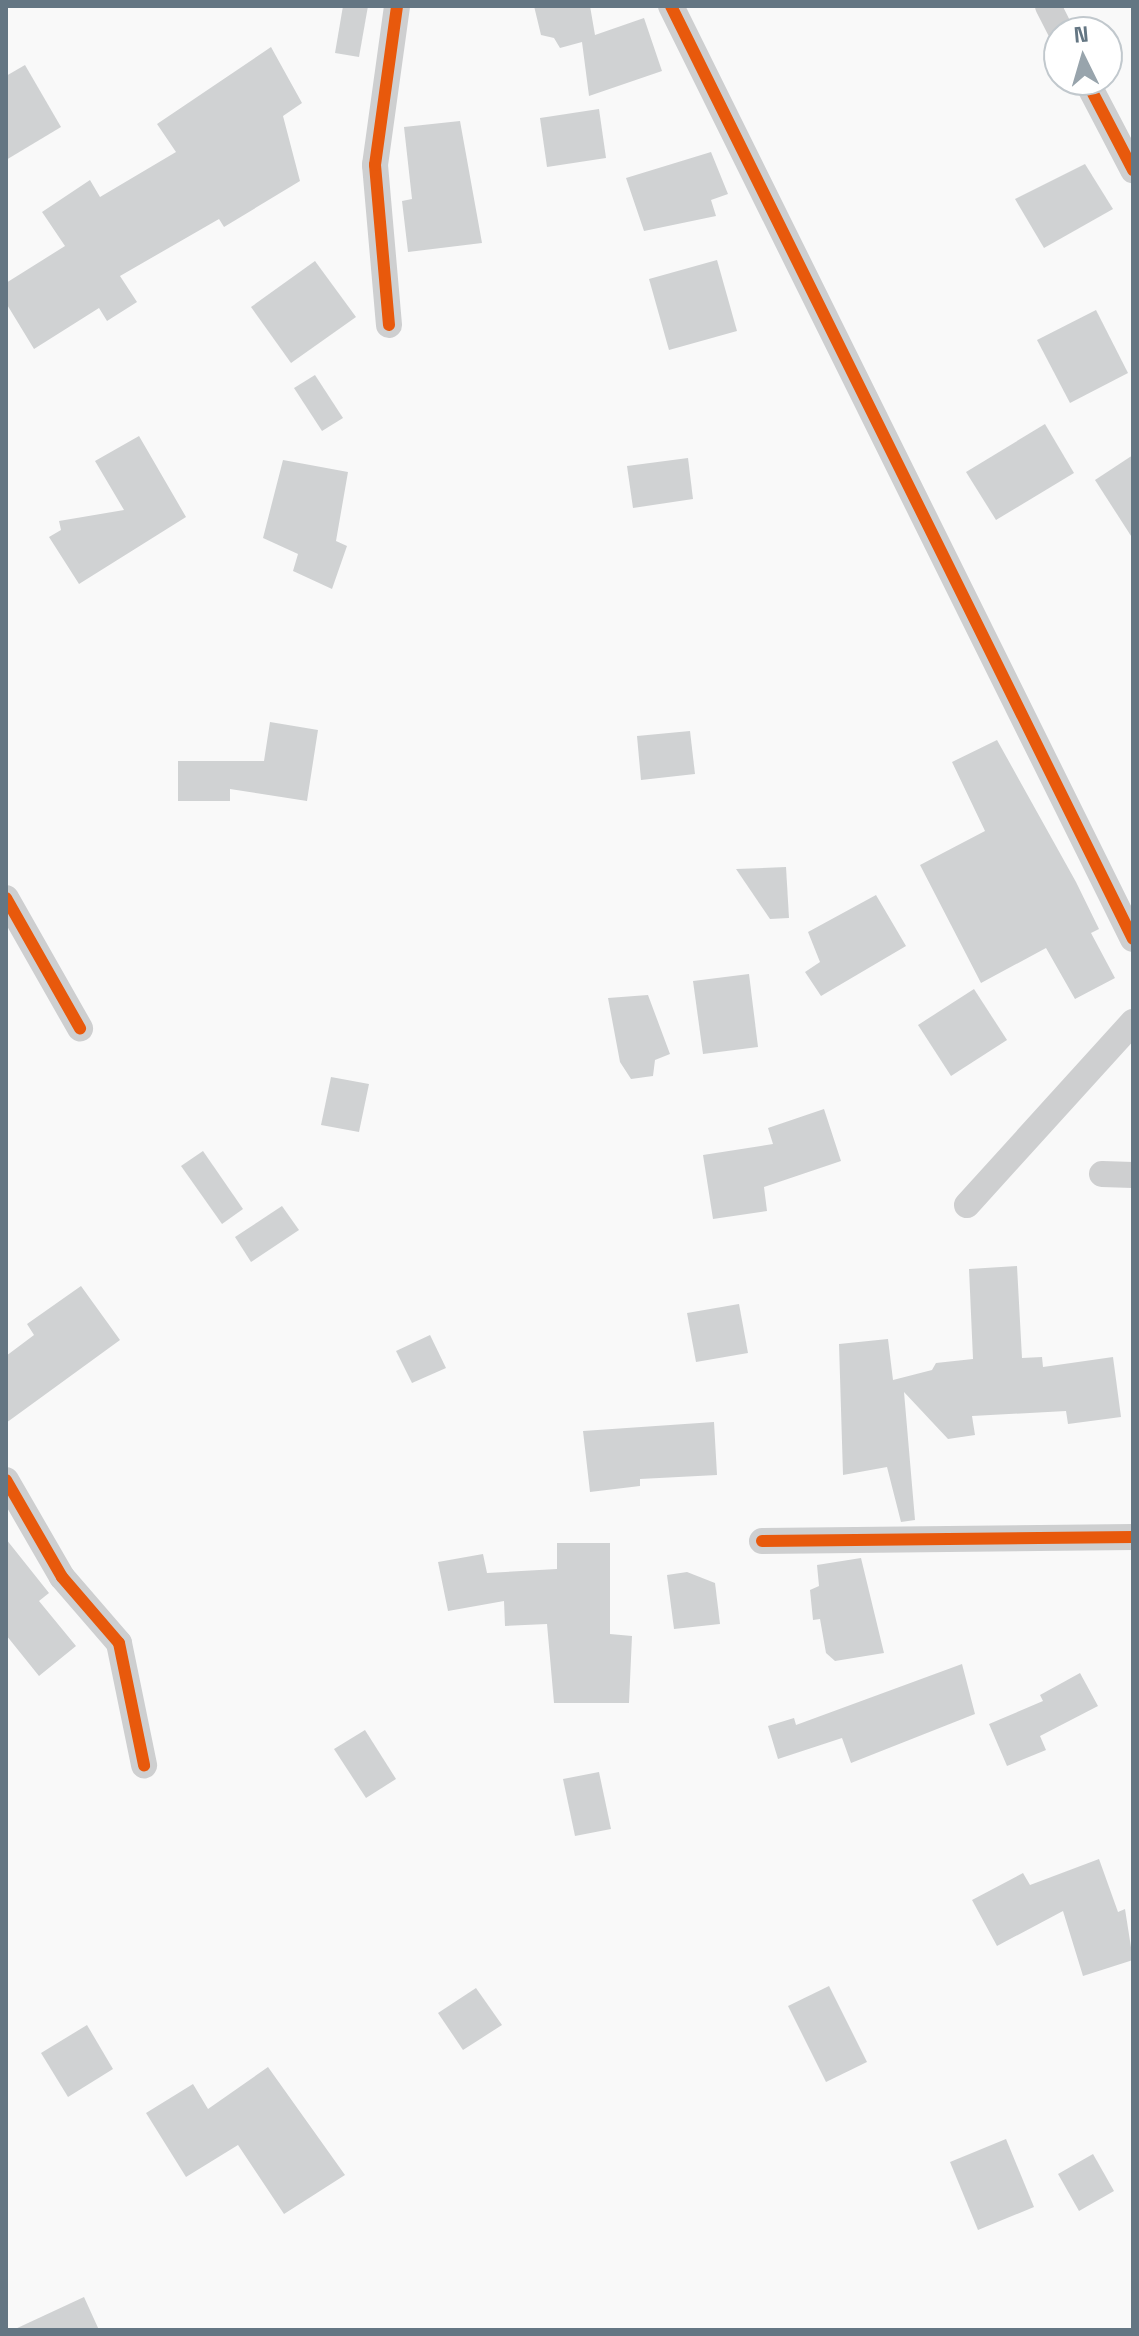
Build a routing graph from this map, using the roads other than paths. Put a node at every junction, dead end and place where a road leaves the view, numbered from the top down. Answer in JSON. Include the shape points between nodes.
{"nodes":[{"id":1,"x":397,"y":6,"type":"edge"},
{"id":2,"x":671,"y":6,"type":"edge"},
{"id":3,"x":1094,"y":96,"type":"edge"},
{"id":4,"x":1133,"y":170,"type":"edge"},
{"id":5,"x":389,"y":325,"type":"dead end"},
{"id":6,"x":6,"y":898,"type":"edge"},
{"id":7,"x":1133,"y":939,"type":"edge"},
{"id":8,"x":1133,"y":1022,"type":"edge"},
{"id":9,"x":80,"y":1028,"type":"dead end"},
{"id":10,"x":1102,"y":1174,"type":"dead end"},
{"id":11,"x":1133,"y":1175,"type":"edge"},
{"id":12,"x":967,"y":1205,"type":"dead end"},
{"id":13,"x":6,"y":1480,"type":"edge"},
{"id":14,"x":1133,"y":1537,"type":"edge"},
{"id":15,"x":762,"y":1541,"type":"dead end"},
{"id":16,"x":144,"y":1765,"type":"dead end"}],
"edges":[{"from":1,"to":5,"type":"street","via":[[375,165]]},
{"from":2,"to":7,"type":"street"},
{"from":3,"to":4,"type":"street"},
{"from":6,"to":9,"type":"street"},
{"from":8,"to":12,"type":"street"},
{"from":10,"to":11,"type":"street"},
{"from":13,"to":16,"type":"street","via":[[62,1577],[119,1643]]},
{"from":14,"to":15,"type":"street"}]}
